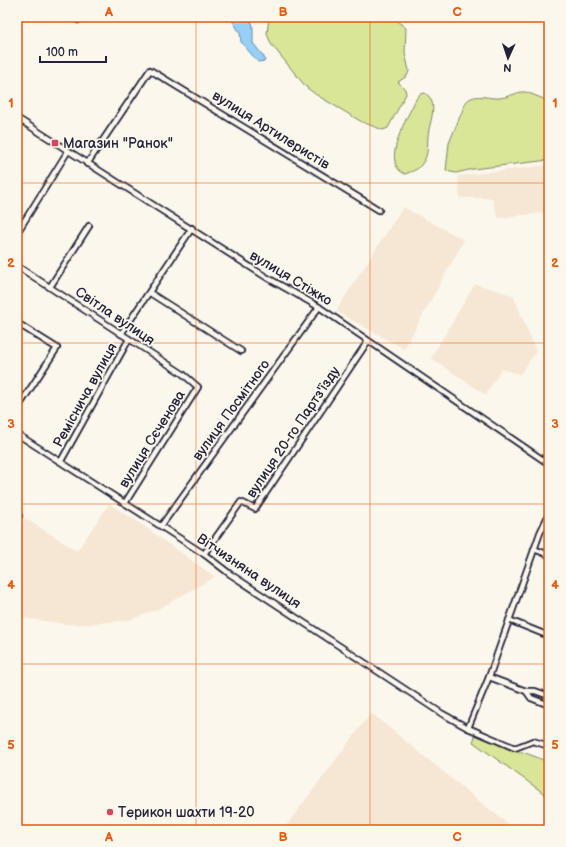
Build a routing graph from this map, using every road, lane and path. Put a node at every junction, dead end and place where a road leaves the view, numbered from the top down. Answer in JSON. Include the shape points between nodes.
{"nodes":[{"id":1,"x":73,"y":17,"type":"edge"},
{"id":2,"x":78,"y":20,"type":"dead end"},
{"id":3,"x":17,"y":118,"type":"edge"},
{"id":4,"x":68,"y":152,"type":"junction"},
{"id":5,"x":87,"y":164,"type":"junction"},
{"id":6,"x":379,"y":210,"type":"dead end"},
{"id":7,"x":89,"y":226,"type":"dead end"},
{"id":8,"x":192,"y":228,"type":"junction"},
{"id":9,"x":17,"y":233,"type":"edge"},
{"id":10,"x":17,"y":266,"type":"edge"},
{"id":11,"x":50,"y":287,"type":"junction"},
{"id":12,"x":150,"y":293,"type":"junction"},
{"id":13,"x":319,"y":307,"type":"junction"},
{"id":14,"x":17,"y":323,"type":"edge"},
{"id":15,"x":122,"y":334,"type":"junction"},
{"id":16,"x":129,"y":340,"type":"junction"},
{"id":17,"x":368,"y":341,"type":"junction"},
{"id":18,"x":241,"y":351,"type":"dead end"},
{"id":19,"x":198,"y":387,"type":"joint"},
{"id":20,"x":17,"y":409,"type":"edge"},
{"id":21,"x":17,"y":434,"type":"edge"},
{"id":22,"x":61,"y":461,"type":"junction"},
{"id":23,"x":549,"y":464,"type":"edge"},
{"id":24,"x":125,"y":503,"type":"junction"},
{"id":25,"x":549,"y":514,"type":"edge"},
{"id":26,"x":161,"y":526,"type":"junction"},
{"id":27,"x":534,"y":549,"type":"junction"},
{"id":28,"x":204,"y":554,"type":"junction"},
{"id":29,"x":549,"y":555,"type":"edge"},
{"id":30,"x":509,"y":620,"type":"junction"},
{"id":31,"x":549,"y":636,"type":"edge"},
{"id":32,"x":489,"y":677,"type":"junction"},
{"id":33,"x":526,"y":691,"type":"junction"},
{"id":34,"x":549,"y":696,"type":"edge"},
{"id":35,"x":549,"y":705,"type":"edge"},
{"id":36,"x":468,"y":728,"type":"junction"},
{"id":37,"x":549,"y":746,"type":"edge"}],
"edges":[{"from":1,"to":2,"type":"street"},
{"from":3,"to":4,"type":"street","name":"вулиця Стіжко"},
{"from":4,"to":5,"type":"street","name":"вулиця Стіжко"},
{"from":4,"to":9,"type":"street"},
{"from":5,"to":6,"type":"street","name":"вулиця Артилеристів","via":[[150,70]]},
{"from":5,"to":8,"type":"street","name":"вулиця Стіжко"},
{"from":7,"to":11,"type":"street"},
{"from":8,"to":12,"type":"street","name":"Реміснича вулиця"},
{"from":8,"to":13,"type":"street","name":"вулиця Стіжко","via":[[266,277]]},
{"from":10,"to":11,"type":"street","name":"Світла вулиця"},
{"from":11,"to":15,"type":"street","name":"Світла вулиця"},
{"from":12,"to":15,"type":"street","name":"Реміснича вулиця"},
{"from":12,"to":18,"type":"street"},
{"from":13,"to":17,"type":"street","name":"вулиця Стіжко"},
{"from":13,"to":26,"type":"street","name":"вулиця Посмітного"},
{"from":14,"to":20,"type":"street","via":[[57,348]]},
{"from":15,"to":16,"type":"street","name":"Світла вулиця"},
{"from":16,"to":19,"type":"street","name":"Світла вулиця"},
{"from":16,"to":22,"type":"street","name":"Реміснича вулиця"},
{"from":17,"to":23,"type":"street","name":"вулиця Стіжко"},
{"from":17,"to":28,"type":"street","name":"вулиця 20-го Партз'їзду","via":[[255,509],[241,502]]},
{"from":19,"to":24,"type":"street","name":"вулиця Сєченова"},
{"from":21,"to":22,"type":"street","name":"Вітчизняна вулиця"},
{"from":22,"to":24,"type":"street","name":"Вітчизняна вулиця"},
{"from":24,"to":26,"type":"street","name":"Вітчизняна вулиця"},
{"from":25,"to":27,"type":"street"},
{"from":26,"to":28,"type":"street","name":"Вітчизняна вулиця"},
{"from":27,"to":29,"type":"street"},
{"from":27,"to":30,"type":"street"},
{"from":28,"to":36,"type":"street","name":"Вітчизняна вулиця","via":[[230,574],[441,713]]},
{"from":30,"to":31,"type":"street"},
{"from":30,"to":32,"type":"street"},
{"from":32,"to":33,"type":"street"},
{"from":32,"to":36,"type":"street"},
{"from":33,"to":34,"type":"street"},
{"from":33,"to":35,"type":"street","via":[[531,698]]},
{"from":36,"to":37,"type":"street","name":"Вітчизняна вулиця","via":[[515,748],[533,741]]}]}
